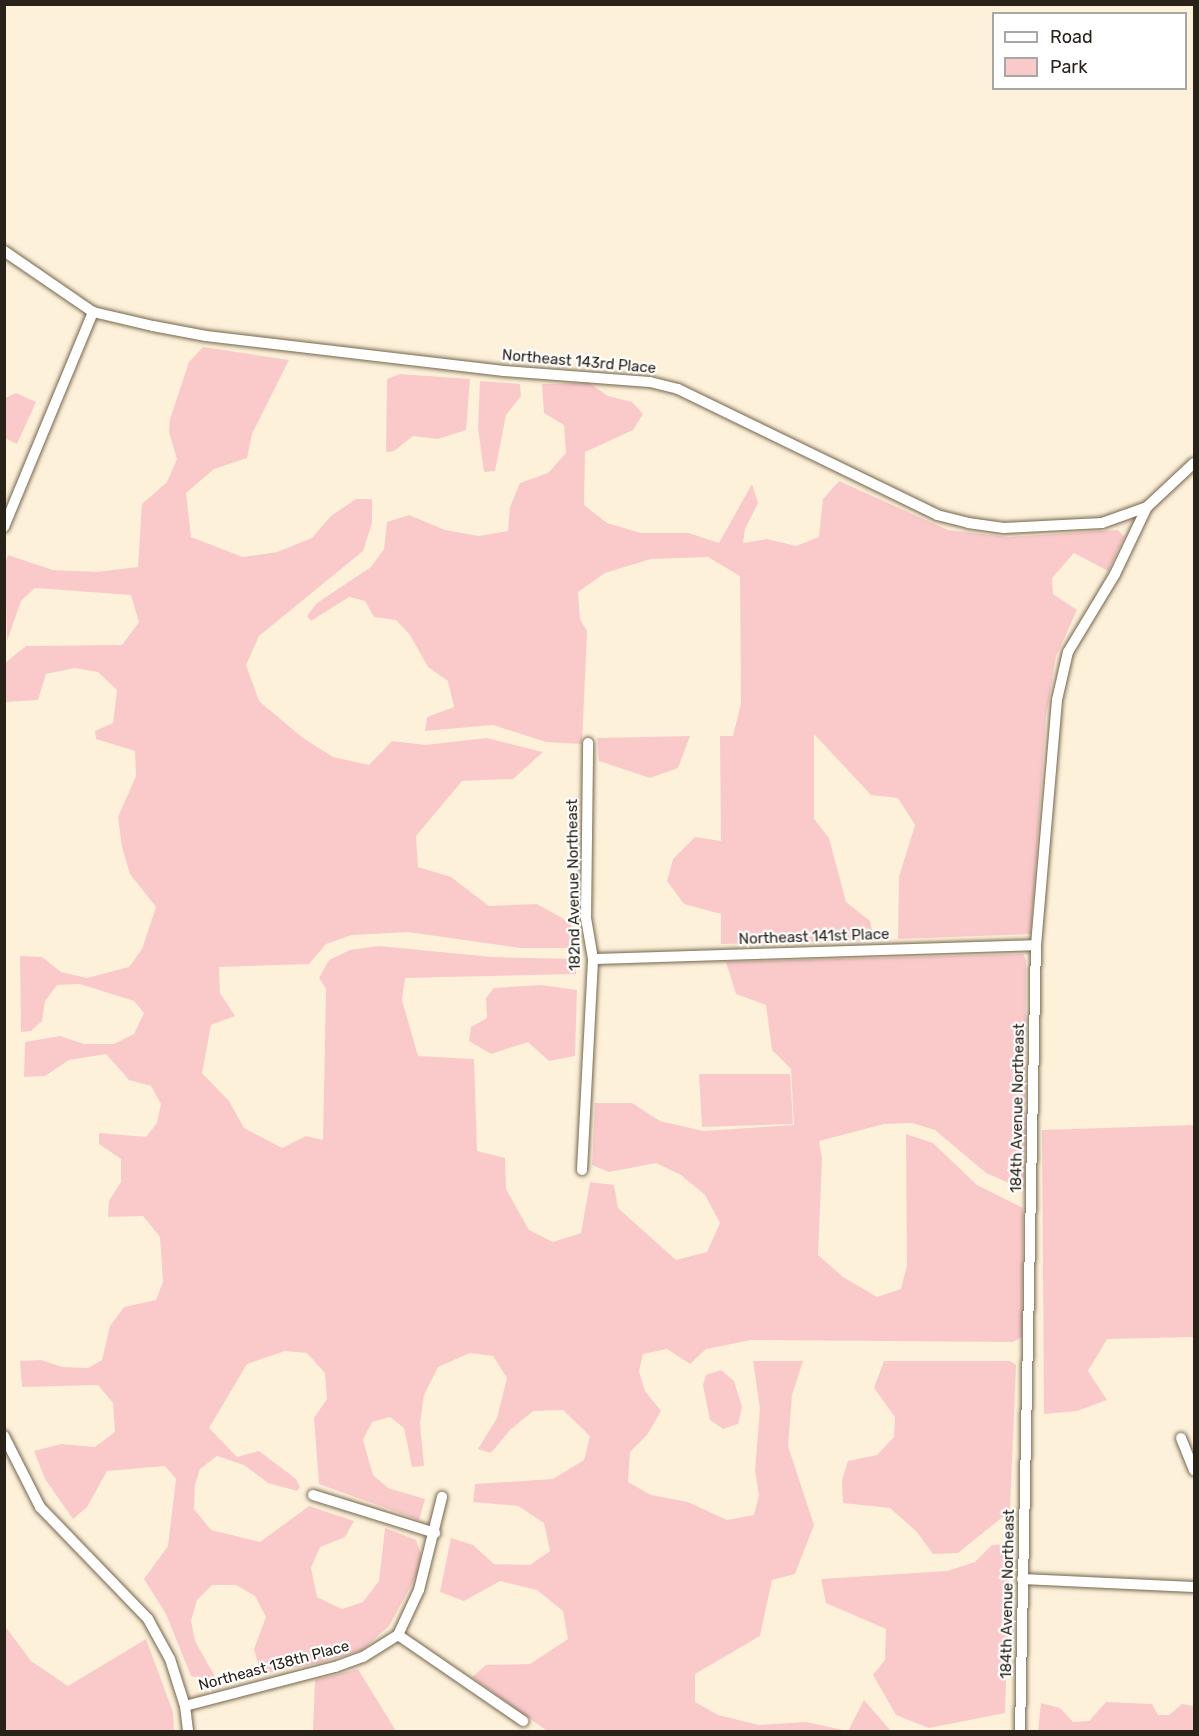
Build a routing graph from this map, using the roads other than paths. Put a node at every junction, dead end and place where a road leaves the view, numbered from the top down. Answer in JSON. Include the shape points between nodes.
{"nodes":[{"id":1,"x":4,"y":251,"type":"edge"},
{"id":2,"x":93,"y":312,"type":"junction"},
{"id":3,"x":1194,"y":463,"type":"edge"},
{"id":4,"x":1147,"y":507,"type":"junction"},
{"id":5,"x":4,"y":527,"type":"edge"},
{"id":6,"x":588,"y":743,"type":"dead end"},
{"id":7,"x":1036,"y":945,"type":"junction"},
{"id":8,"x":593,"y":959,"type":"junction"},
{"id":9,"x":582,"y":1170,"type":"dead end"},
{"id":10,"x":4,"y":1436,"type":"edge"},
{"id":11,"x":1181,"y":1438,"type":"dead end"},
{"id":12,"x":1194,"y":1471,"type":"edge"},
{"id":13,"x":313,"y":1495,"type":"dead end"},
{"id":14,"x":442,"y":1497,"type":"dead end"},
{"id":15,"x":435,"y":1533,"type":"junction"},
{"id":16,"x":1022,"y":1578,"type":"junction"},
{"id":17,"x":1194,"y":1587,"type":"edge"},
{"id":18,"x":398,"y":1635,"type":"junction"},
{"id":19,"x":185,"y":1706,"type":"junction"},
{"id":20,"x":523,"y":1721,"type":"dead end"},
{"id":21,"x":188,"y":1731,"type":"edge"},
{"id":22,"x":1020,"y":1731,"type":"edge"}],
"edges":[{"from":1,"to":2,"type":"street","name":"Northeast 143rd Place"},
{"from":2,"to":4,"type":"street","name":"Northeast 143rd Place","via":[[206,336],[504,371],[650,382],[678,389],[936,515],[968,523],[1004,528],[1078,527]]},
{"from":2,"to":5,"type":"street"},
{"from":3,"to":4,"type":"street","name":"Northeast 143rd Place"},
{"from":4,"to":7,"type":"street","name":"184th Avenue Northeast","via":[[1116,574],[1068,652],[1057,700]]},
{"from":6,"to":8,"type":"street","name":"182nd Avenue Northeast","via":[[586,918]]},
{"from":7,"to":8,"type":"street","name":"Northeast 141st Place"},
{"from":7,"to":16,"type":"street","name":"184th Avenue Northeast"},
{"from":8,"to":9,"type":"street","name":"182nd Avenue Northeast"},
{"from":10,"to":19,"type":"street","via":[[40,1508],[148,1619],[170,1659]]},
{"from":11,"to":12,"type":"street"},
{"from":13,"to":15,"type":"street"},
{"from":14,"to":15,"type":"street"},
{"from":15,"to":18,"type":"street","via":[[419,1590]]},
{"from":16,"to":17,"type":"street"},
{"from":16,"to":22,"type":"street","name":"184th Avenue Northeast"},
{"from":18,"to":19,"type":"street","name":"Northeast 138th Place","via":[[363,1657],[335,1667]]},
{"from":18,"to":20,"type":"street"},
{"from":19,"to":21,"type":"street"}]}
